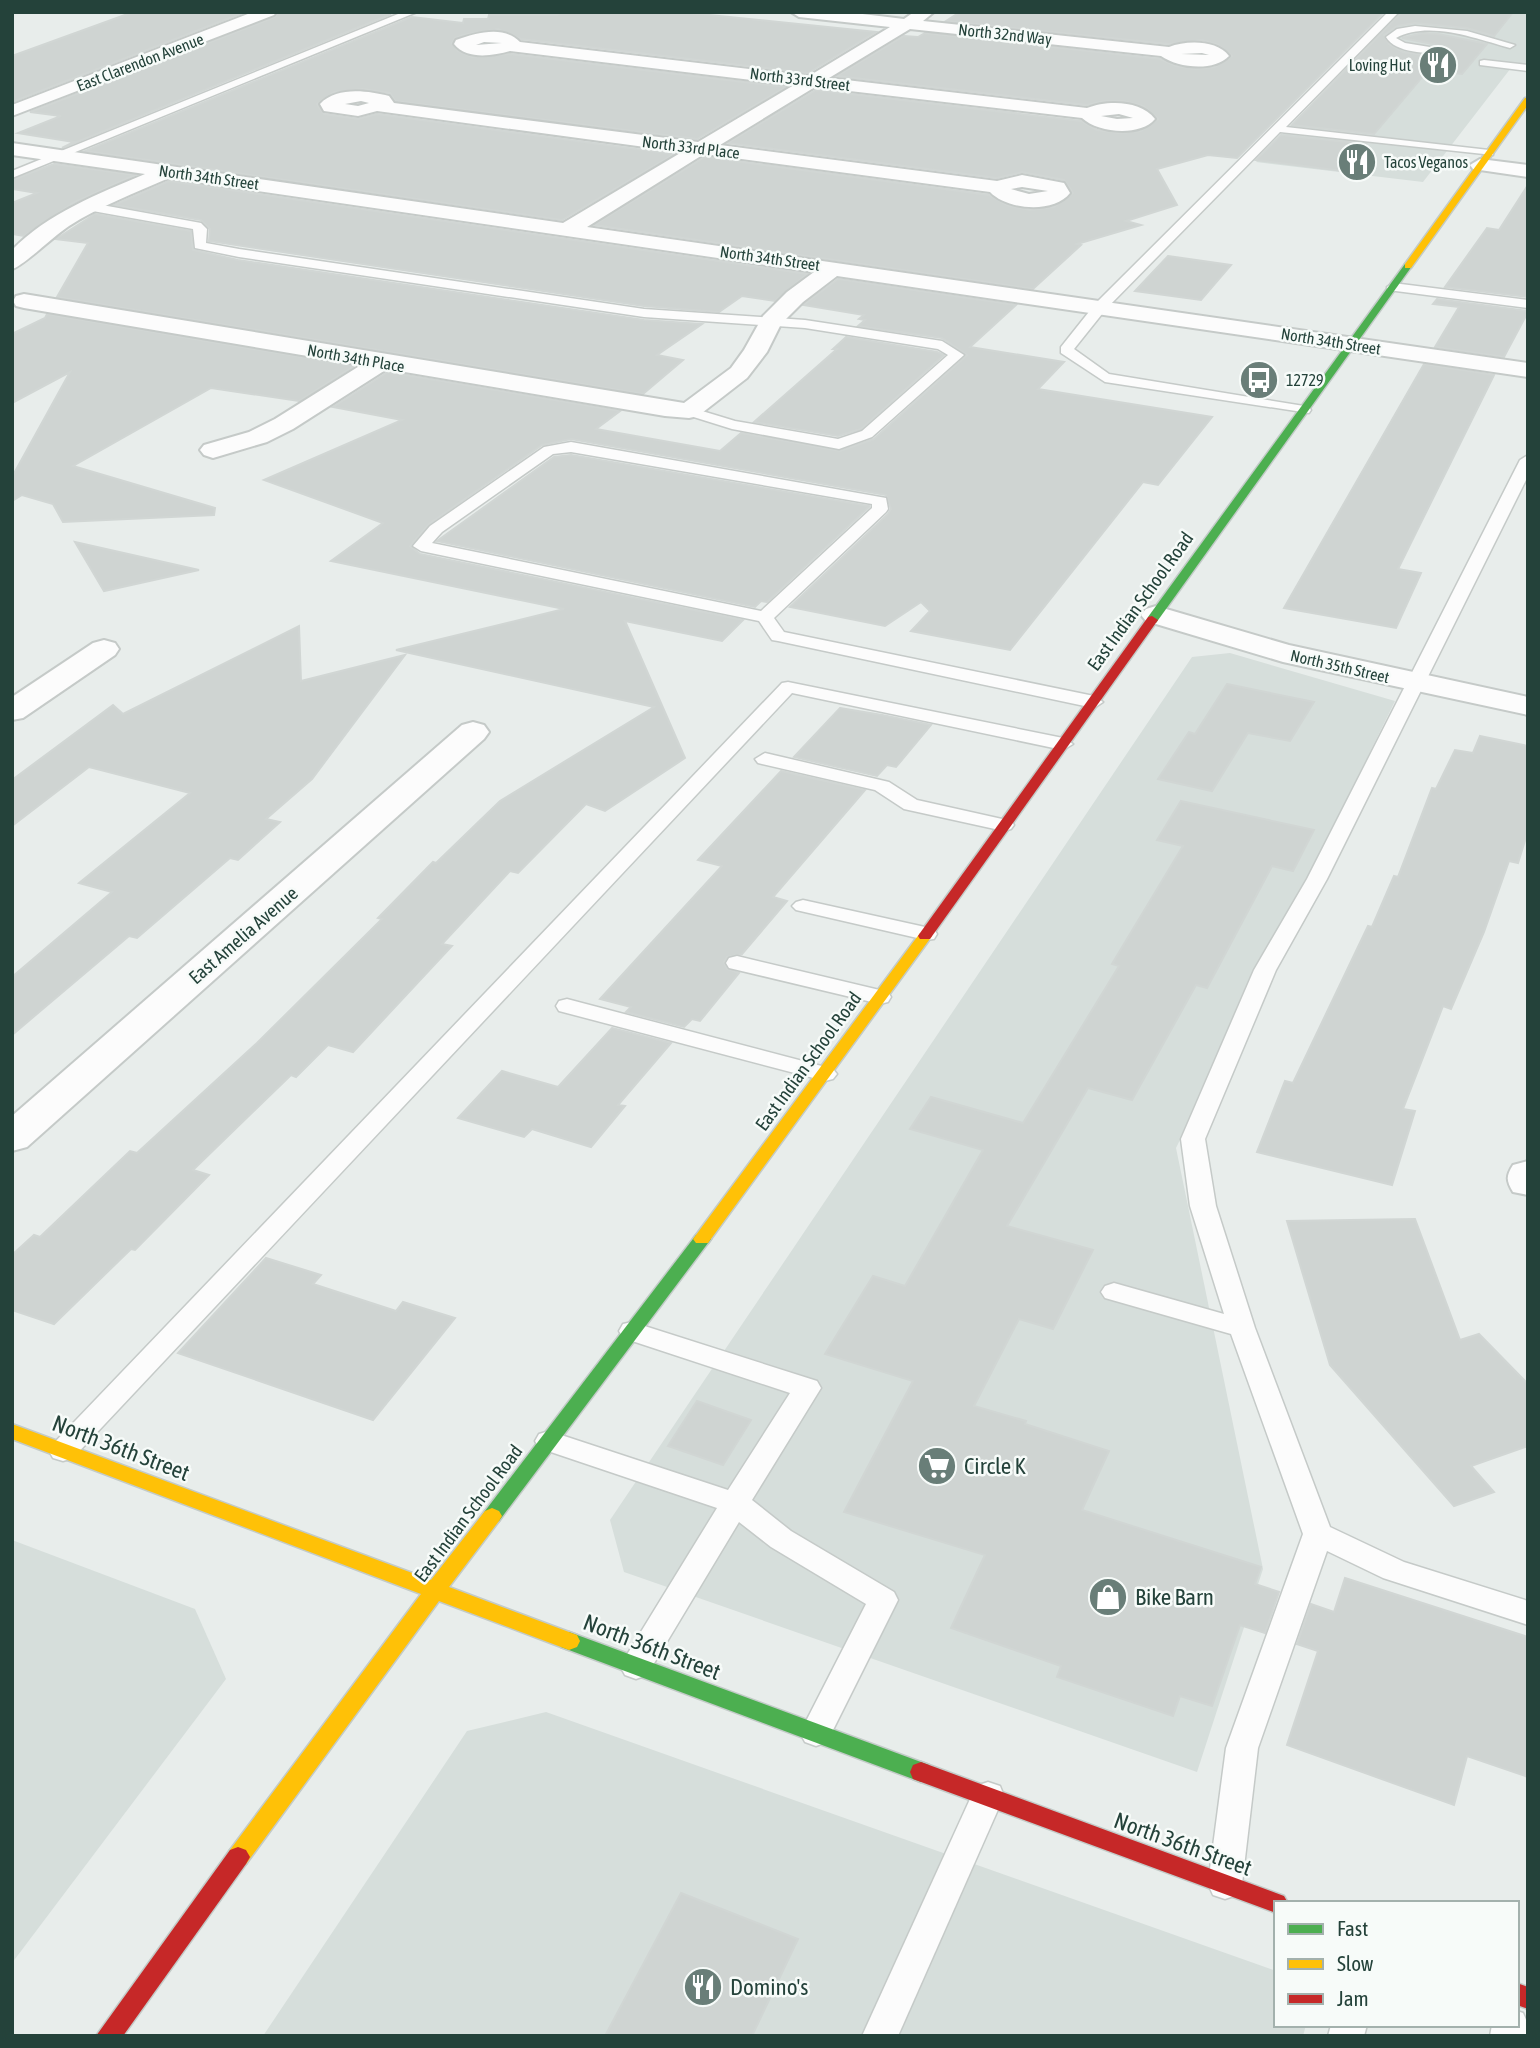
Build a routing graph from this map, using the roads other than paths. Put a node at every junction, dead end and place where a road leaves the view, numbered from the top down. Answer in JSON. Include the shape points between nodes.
{"nodes":[{"id":1,"x":268,"y":12,"type":"edge"},
{"id":2,"x":412,"y":12,"type":"edge"},
{"id":3,"x":799,"y":12,"type":"edge"},
{"id":4,"x":926,"y":12,"type":"edge"},
{"id":5,"x":1394,"y":12,"type":"edge"},
{"id":6,"x":907,"y":24,"type":"junction"},
{"id":7,"x":1416,"y":35,"type":"dead end"},
{"id":8,"x":1491,"y":43,"type":"junction"},
{"id":9,"x":1510,"y":45,"type":"junction"},
{"id":10,"x":510,"y":46,"type":"dead end"},
{"id":11,"x":1523,"y":46,"type":"dead end"},
{"id":12,"x":1169,"y":52,"type":"dead end"},
{"id":13,"x":1445,"y":52,"type":"dead end"},
{"id":14,"x":1528,"y":68,"type":"edge"},
{"id":15,"x":814,"y":81,"type":"junction"},
{"id":16,"x":1528,"y":100,"type":"edge"},
{"id":17,"x":381,"y":107,"type":"dead end"},
{"id":18,"x":12,"y":111,"type":"edge"},
{"id":19,"x":1090,"y":114,"type":"dead end"},
{"id":20,"x":1279,"y":129,"type":"junction"},
{"id":21,"x":702,"y":148,"type":"junction"},
{"id":22,"x":12,"y":149,"type":"edge"},
{"id":23,"x":61,"y":156,"type":"junction"},
{"id":24,"x":1485,"y":159,"type":"junction"},
{"id":25,"x":168,"y":171,"type":"junction"},
{"id":26,"x":1528,"y":171,"type":"edge"},
{"id":27,"x":12,"y":175,"type":"edge"},
{"id":28,"x":1001,"y":187,"type":"dead end"},
{"id":29,"x":90,"y":207,"type":"junction"},
{"id":30,"x":568,"y":229,"type":"junction"},
{"id":31,"x":12,"y":263,"type":"edge"},
{"id":32,"x":834,"y":268,"type":"junction"},
{"id":33,"x":1393,"y":287,"type":"junction"},
{"id":34,"x":16,"y":302,"type":"edge"},
{"id":35,"x":1528,"y":304,"type":"edge"},
{"id":36,"x":1101,"y":306,"type":"junction"},
{"id":37,"x":771,"y":321,"type":"junction"},
{"id":38,"x":1352,"y":344,"type":"junction"},
{"id":39,"x":382,"y":362,"type":"junction"},
{"id":40,"x":1528,"y":370,"type":"edge"},
{"id":41,"x":1304,"y":410,"type":"junction"},
{"id":42,"x":690,"y":411,"type":"junction"},
{"id":43,"x":213,"y":450,"type":"dead end"},
{"id":44,"x":1528,"y":460,"type":"edge"},
{"id":45,"x":1156,"y":615,"type":"junction"},
{"id":46,"x":765,"y":617,"type":"junction"},
{"id":47,"x":104,"y":649,"type":"dead end"},
{"id":48,"x":1417,"y":684,"type":"junction"},
{"id":49,"x":1094,"y":702,"type":"junction"},
{"id":50,"x":1528,"y":706,"type":"edge"},
{"id":51,"x":12,"y":711,"type":"edge"},
{"id":52,"x":473,"y":732,"type":"dead end"},
{"id":53,"x":1063,"y":744,"type":"junction"},
{"id":54,"x":765,"y":759,"type":"dead end"},
{"id":55,"x":1004,"y":825,"type":"junction"},
{"id":56,"x":803,"y":905,"type":"dead end"},
{"id":57,"x":926,"y":934,"type":"junction"},
{"id":58,"x":737,"y":963,"type":"dead end"},
{"id":59,"x":880,"y":997,"type":"junction"},
{"id":60,"x":567,"y":1006,"type":"dead end"},
{"id":61,"x":825,"y":1074,"type":"junction"},
{"id":62,"x":12,"y":1138,"type":"edge"},
{"id":63,"x":1528,"y":1174,"type":"edge"},
{"id":64,"x":1528,"y":1182,"type":"edge"},
{"id":65,"x":1114,"y":1293,"type":"dead end"},
{"id":66,"x":1242,"y":1328,"type":"junction"},
{"id":67,"x":632,"y":1331,"type":"junction"},
{"id":68,"x":12,"y":1431,"type":"edge"},
{"id":69,"x":549,"y":1441,"type":"junction"},
{"id":70,"x":64,"y":1451,"type":"junction"},
{"id":71,"x":734,"y":1503,"type":"junction"},
{"id":72,"x":1318,"y":1534,"type":"junction"},
{"id":73,"x":435,"y":1591,"type":"junction"},
{"id":74,"x":1528,"y":1613,"type":"edge"},
{"id":75,"x":636,"y":1666,"type":"junction"},
{"id":76,"x":816,"y":1732,"type":"junction"},
{"id":77,"x":988,"y":1796,"type":"junction"},
{"id":78,"x":1225,"y":1884,"type":"junction"},
{"id":79,"x":1274,"y":1902,"type":"edge"},
{"id":80,"x":108,"y":2036,"type":"edge"},
{"id":81,"x":880,"y":2036,"type":"edge"}],
"edges":[{"from":1,"to":18,"type":"street","name":"East Clarendon Avenue"},
{"from":2,"to":23,"type":"lane"},
{"from":3,"to":6,"type":"street","name":"North 32nd Way"},
{"from":4,"to":6,"type":"street"},
{"from":5,"to":20,"type":"lane"},
{"from":6,"to":12,"type":"street","name":"North 32nd Way"},
{"from":6,"to":15,"type":"street"},
{"from":7,"to":8,"type":"lane"},
{"from":8,"to":9,"type":"lane"},
{"from":8,"to":14,"type":"lane","via":[[1481,59]]},
{"from":9,"to":11,"type":"lane"},
{"from":9,"to":13,"type":"lane","via":[[1487,36],[1416,29],[1391,37],[1402,46]]},
{"from":10,"to":15,"type":"street","name":"North 33rd Street"},
{"from":15,"to":19,"type":"street","name":"North 33rd Street"},
{"from":15,"to":21,"type":"street"},
{"from":16,"to":24,"type":"main road","name":"East Indian School Road"},
{"from":17,"to":21,"type":"street","name":"North 33rd Place"},
{"from":20,"to":24,"type":"lane"},
{"from":20,"to":36,"type":"lane"},
{"from":21,"to":28,"type":"street","name":"North 33rd Place"},
{"from":21,"to":30,"type":"street"},
{"from":22,"to":23,"type":"street","name":"North 34th Street"},
{"from":23,"to":25,"type":"street","name":"North 34th Street"},
{"from":23,"to":27,"type":"lane"},
{"from":24,"to":26,"type":"street"},
{"from":24,"to":33,"type":"main road","name":"East Indian School Road"},
{"from":25,"to":29,"type":"street"},
{"from":25,"to":30,"type":"street","name":"North 34th Street"},
{"from":29,"to":31,"type":"street","via":[[27,245]]},
{"from":29,"to":37,"type":"lane","via":[[190,223],[201,229],[199,245],[239,253],[631,312]]},
{"from":30,"to":32,"type":"street","name":"North 34th Street"},
{"from":32,"to":36,"type":"street","name":"North 34th Street"},
{"from":32,"to":37,"type":"street"},
{"from":33,"to":35,"type":"lane"},
{"from":33,"to":38,"type":"main road","name":"East Indian School Road"},
{"from":34,"to":39,"type":"street","name":"North 34th Place"},
{"from":36,"to":38,"type":"street","name":"North 34th Street"},
{"from":36,"to":41,"type":"lane","via":[[1066,350],[1105,378]]},
{"from":37,"to":42,"type":"street","via":[[739,373]]},
{"from":37,"to":42,"type":"lane","via":[[942,345],[957,355],[867,435],[839,444],[732,425]]},
{"from":38,"to":40,"type":"street","name":"North 34th Street"},
{"from":38,"to":41,"type":"main road","name":"East Indian School Road"},
{"from":39,"to":42,"type":"street","name":"North 34th Place"},
{"from":39,"to":43,"type":"street","via":[[284,424]]},
{"from":41,"to":45,"type":"main road","name":"East Indian School Road"},
{"from":44,"to":48,"type":"lane"},
{"from":45,"to":48,"type":"street","name":"North 35th Street","via":[[1283,653]]},
{"from":45,"to":49,"type":"main road","name":"East Indian School Road"},
{"from":46,"to":46,"type":"lane","via":[[460,554],[421,546],[436,529],[549,450],[570,447],[880,501],[880,509]]},
{"from":46,"to":49,"type":"lane","via":[[778,636]]},
{"from":47,"to":51,"type":"street"},
{"from":48,"to":50,"type":"street","name":"North 35th Street"},
{"from":48,"to":66,"type":"lane","via":[[1317,880],[1265,970],[1193,1139],[1203,1206]]},
{"from":49,"to":53,"type":"main road","name":"East Indian School Road"},
{"from":52,"to":62,"type":"street","name":"East Amelia Avenue"},
{"from":53,"to":55,"type":"main road","name":"East Indian School Road"},
{"from":53,"to":70,"type":"lane","via":[[788,687]]},
{"from":54,"to":55,"type":"lane","via":[[882,786],[911,805]]},
{"from":55,"to":57,"type":"main road","name":"East Indian School Road"},
{"from":56,"to":57,"type":"lane"},
{"from":57,"to":59,"type":"main road","name":"East Indian School Road"},
{"from":58,"to":59,"type":"lane"},
{"from":59,"to":61,"type":"main road","name":"East Indian School Road"},
{"from":60,"to":61,"type":"lane"},
{"from":61,"to":67,"type":"main road","name":"East Indian School Road"},
{"from":63,"to":64,"type":"street"},
{"from":65,"to":66,"type":"lane"},
{"from":66,"to":72,"type":"lane"},
{"from":67,"to":69,"type":"main road","name":"East Indian School Road"},
{"from":67,"to":71,"type":"lane","via":[[807,1388]]},
{"from":68,"to":70,"type":"main road","name":"North 36th Street"},
{"from":69,"to":71,"type":"lane"},
{"from":69,"to":73,"type":"main road","name":"East Indian School Road"},
{"from":70,"to":73,"type":"main road","name":"North 36th Street"},
{"from":71,"to":75,"type":"lane"},
{"from":71,"to":76,"type":"lane","via":[[781,1539],[884,1600]]},
{"from":72,"to":74,"type":"lane","via":[[1394,1570]]},
{"from":72,"to":78,"type":"lane","via":[[1242,1748]]},
{"from":73,"to":75,"type":"main road","name":"North 36th Street"},
{"from":73,"to":80,"type":"main road","name":"East Indian School Road"},
{"from":75,"to":76,"type":"main road","name":"North 36th Street"},
{"from":76,"to":77,"type":"main road","name":"North 36th Street"},
{"from":77,"to":78,"type":"main road","name":"North 36th Street"},
{"from":77,"to":81,"type":"lane"},
{"from":78,"to":79,"type":"main road","name":"North 36th Street"}]}
